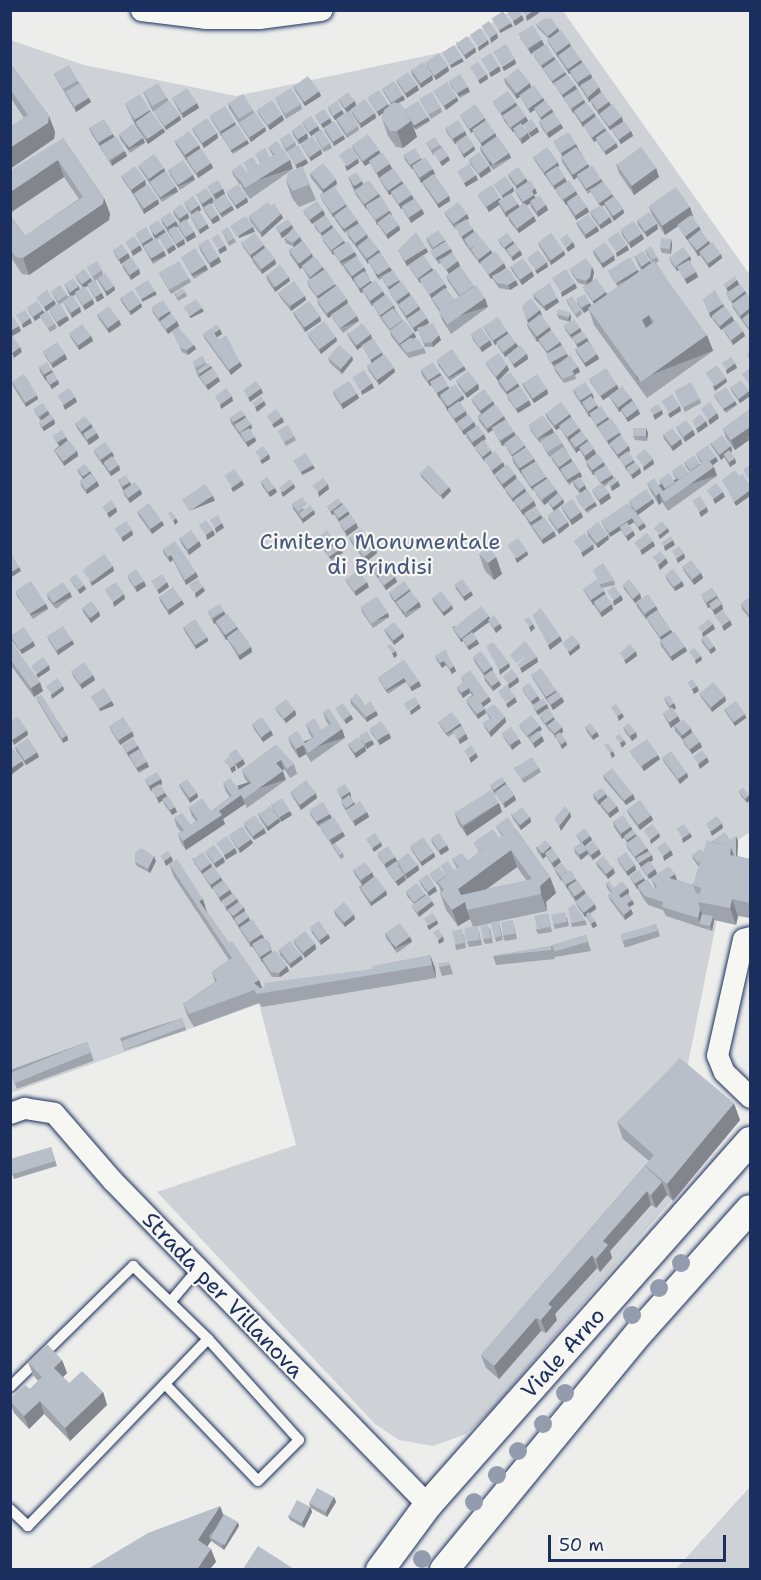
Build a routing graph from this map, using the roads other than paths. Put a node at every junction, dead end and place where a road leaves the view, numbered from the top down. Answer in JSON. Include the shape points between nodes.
{"nodes":[{"id":1,"x":141,"y":10,"type":"edge"},
{"id":2,"x":321,"y":10,"type":"edge"},
{"id":3,"x":200,"y":14,"type":"edge"},
{"id":4,"x":750,"y":937,"type":"edge"},
{"id":5,"x":750,"y":1097,"type":"edge"},
{"id":6,"x":10,"y":1113,"type":"edge"},
{"id":7,"x":750,"y":1141,"type":"edge"},
{"id":8,"x":750,"y":1209,"type":"edge"},
{"id":9,"x":198,"y":1269,"type":"junction"},
{"id":10,"x":171,"y":1301,"type":"junction"},
{"id":11,"x":208,"y":1340,"type":"junction"},
{"id":12,"x":165,"y":1384,"type":"junction"},
{"id":13,"x":10,"y":1388,"type":"edge"},
{"id":14,"x":428,"y":1505,"type":"junction"},
{"id":15,"x":10,"y":1509,"type":"edge"},
{"id":16,"x":380,"y":1569,"type":"edge"},
{"id":17,"x":444,"y":1569,"type":"edge"}],
"edges":[{"from":1,"to":3,"type":"street"},
{"from":2,"to":3,"type":"street","via":[[259,18]]},
{"from":4,"to":5,"type":"street","via":[[744,939],[717,1055],[724,1072]]},
{"from":6,"to":9,"type":"street","name":"Strada per Villanova","via":[[24,1108],[54,1113]]},
{"from":7,"to":14,"type":"main road","name":"Viale Arno"},
{"from":8,"to":17,"type":"main road","name":"Viale Arno","via":[[639,1333]]},
{"from":9,"to":10,"type":"lane"},
{"from":9,"to":14,"type":"street","name":"Strada per Villanova"},
{"from":10,"to":11,"type":"lane"},
{"from":10,"to":13,"type":"lane","via":[[133,1266]]},
{"from":11,"to":12,"type":"lane"},
{"from":11,"to":12,"type":"lane","via":[[299,1440],[258,1481]]},
{"from":12,"to":15,"type":"lane","via":[[28,1526]]},
{"from":14,"to":16,"type":"main road","name":"Viale Arno"}]}
